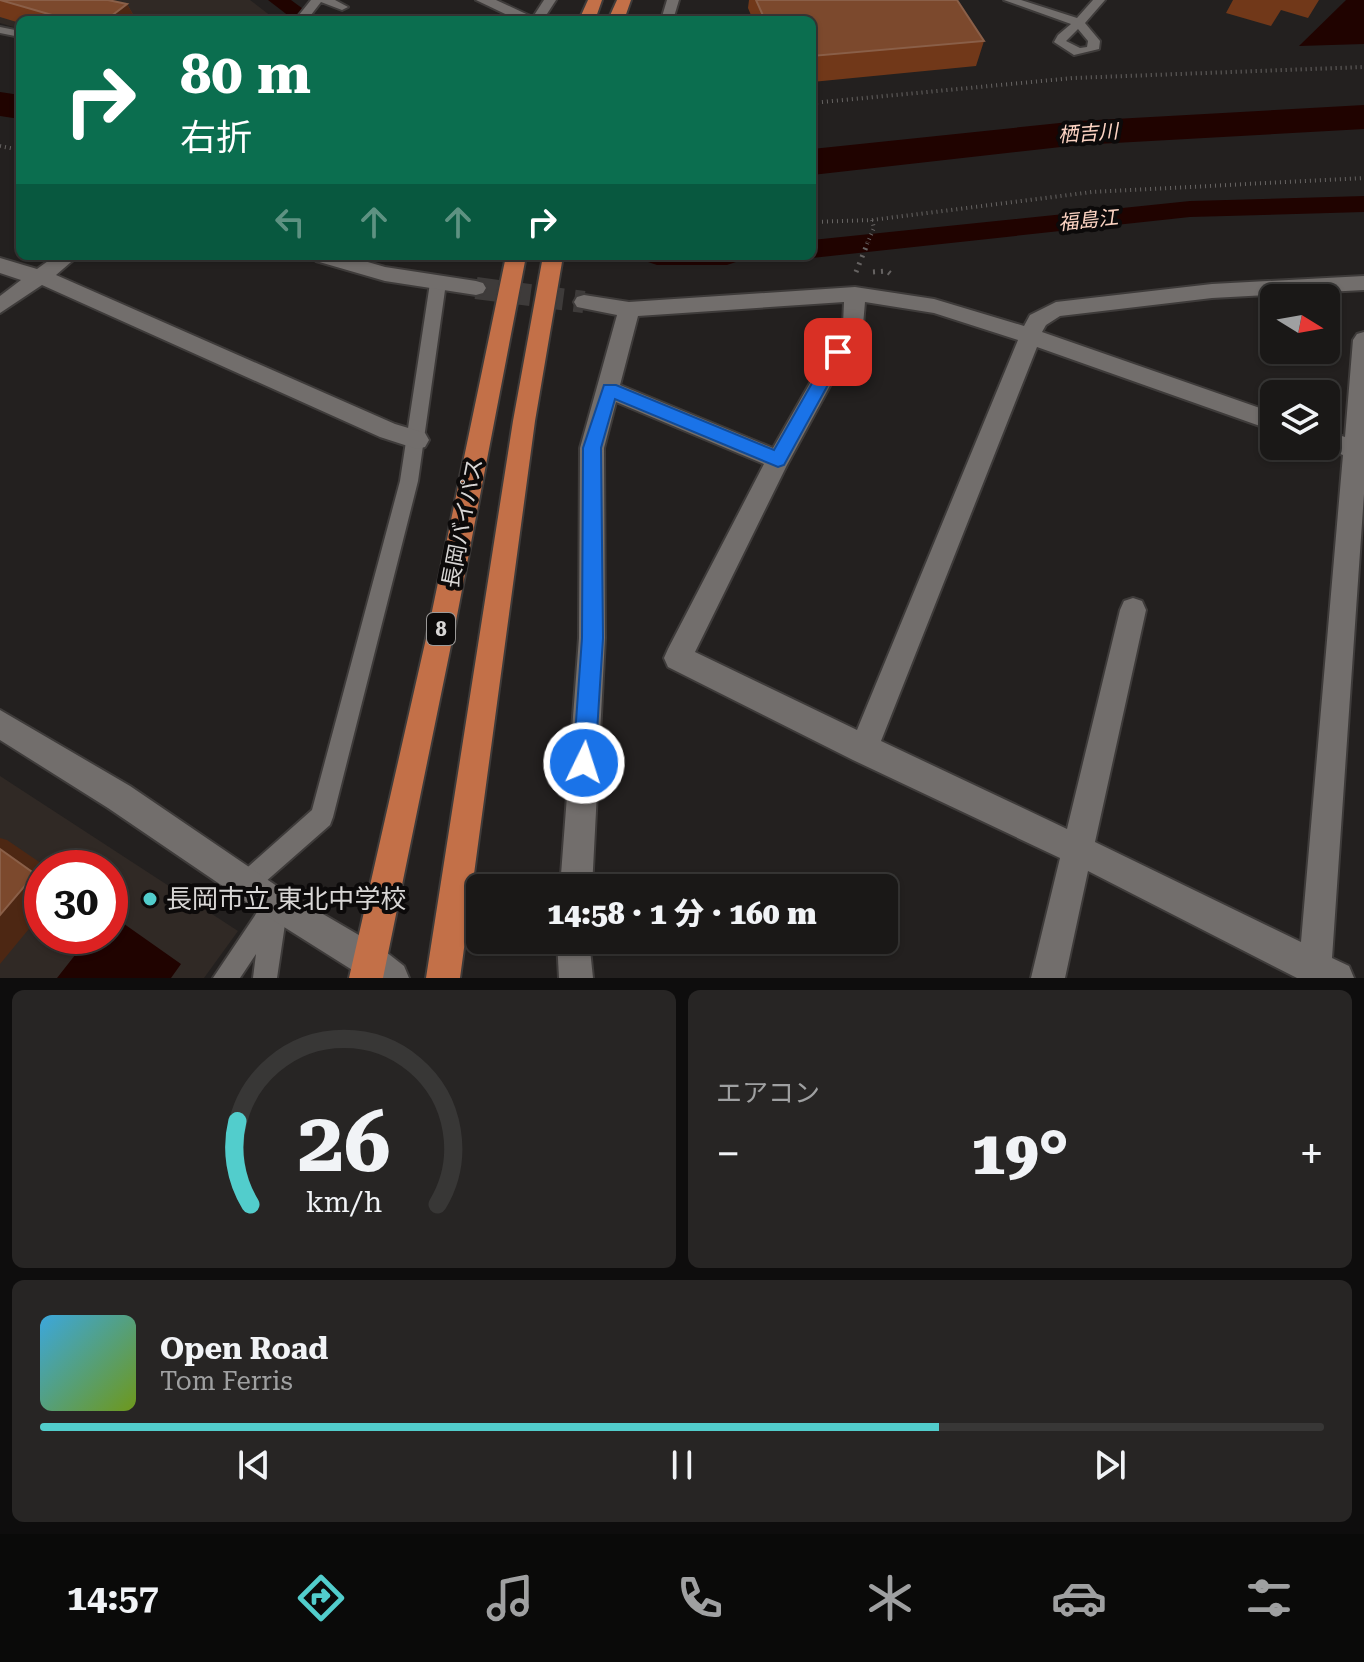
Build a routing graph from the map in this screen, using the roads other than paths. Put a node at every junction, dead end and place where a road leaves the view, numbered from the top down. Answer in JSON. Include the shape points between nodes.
{"nodes":[{"id":1,"x":483,"y":0,"type":"edge"},
{"id":2,"x":1010,"y":0,"type":"edge"},
{"id":3,"x":1099,"y":0,"type":"edge"},
{"id":4,"x":319,"y":1,"type":"edge"},
{"id":5,"x":342,"y":7,"type":"dead end"},
{"id":6,"x":305,"y":16,"type":"edge"},
{"id":7,"x":521,"y":16,"type":"edge"},
{"id":8,"x":62,"y":260,"type":"edge"},
{"id":9,"x":337,"y":260,"type":"edge"},
{"id":10,"x":552,"y":260,"type":"edge"},
{"id":11,"x":0,"y":265,"type":"edge"},
{"id":12,"x":513,"y":268,"type":"edge"},
{"id":13,"x":40,"y":276,"type":"junction"},
{"id":14,"x":438,"y":283,"type":"junction"},
{"id":15,"x":855,"y":283,"type":"junction"},
{"id":16,"x":1364,"y":283,"type":"edge"},
{"id":17,"x":476,"y":288,"type":"tunnel mouth"},
{"id":18,"x":584,"y":302,"type":"tunnel mouth"},
{"id":19,"x":0,"y":306,"type":"edge"},
{"id":20,"x":629,"y":309,"type":"junction"},
{"id":21,"x":1029,"y":336,"type":"junction"},
{"id":22,"x":1364,"y":340,"type":"edge"},
{"id":23,"x":610,"y":390,"type":"junction"},
{"id":24,"x":1260,"y":417,"type":"edge"},
{"id":25,"x":417,"y":440,"type":"junction"},
{"id":26,"x":1340,"y":445,"type":"edge"},
{"id":27,"x":1360,"y":452,"type":"edge"},
{"id":28,"x":778,"y":460,"type":"junction"},
{"id":29,"x":1133,"y":610,"type":"dead end"},
{"id":30,"x":0,"y":724,"type":"edge"},
{"id":31,"x":863,"y":750,"type":"junction"},
{"id":32,"x":1076,"y":847,"type":"junction"},
{"id":33,"x":577,"y":874,"type":"edge"},
{"id":34,"x":248,"y":882,"type":"junction"},
{"id":35,"x":276,"y":904,"type":"junction"},
{"id":36,"x":574,"y":954,"type":"edge"},
{"id":37,"x":376,"y":972,"type":"edge"},
{"id":38,"x":1322,"y":974,"type":"edge"},
{"id":39,"x":225,"y":978,"type":"edge"},
{"id":40,"x":265,"y":978,"type":"edge"},
{"id":41,"x":443,"y":978,"type":"edge"},
{"id":42,"x":576,"y":978,"type":"edge"},
{"id":43,"x":1048,"y":978,"type":"edge"}],
"edges":[{"from":1,"to":7,"type":"street"},
{"from":2,"to":3,"type":"lane","via":[[1079,23]]},
{"from":4,"to":5,"type":"lane"},
{"from":4,"to":6,"type":"lane"},
{"from":8,"to":13,"type":"street"},
{"from":9,"to":14,"type":"street"},
{"from":10,"to":41,"type":"highway","name":"長岡バイパス"},
{"from":11,"to":13,"type":"street"},
{"from":12,"to":37,"type":"highway","name":"長岡バイパス","number":"8"},
{"from":13,"to":19,"type":"street"},
{"from":13,"to":25,"type":"street"},
{"from":14,"to":17,"type":"street"},
{"from":14,"to":25,"type":"lane"},
{"from":15,"to":20,"type":"street"},
{"from":15,"to":21,"type":"street"},
{"from":15,"to":28,"type":"street","via":[[853,325]]},
{"from":16,"to":21,"type":"street","via":[[1212,291],[1056,309],[1037,320]]},
{"from":18,"to":20,"type":"street"},
{"from":20,"to":23,"type":"street"},
{"from":21,"to":24,"type":"street"},
{"from":21,"to":31,"type":"street"},
{"from":22,"to":27,"type":"street"},
{"from":23,"to":28,"type":"street"},
{"from":23,"to":33,"type":"street","via":[[592,448],[592,638]]},
{"from":25,"to":34,"type":"lane","via":[[322,817]]},
{"from":26,"to":27,"type":"street"},
{"from":27,"to":38,"type":"street"},
{"from":28,"to":31,"type":"street","via":[[678,658]]},
{"from":29,"to":32,"type":"street"},
{"from":30,"to":34,"type":"street"},
{"from":31,"to":32,"type":"street"},
{"from":32,"to":38,"type":"street"},
{"from":32,"to":43,"type":"street"},
{"from":34,"to":35,"type":"street"},
{"from":35,"to":37,"type":"street"},
{"from":35,"to":39,"type":"lane"},
{"from":35,"to":40,"type":"lane"},
{"from":36,"to":42,"type":"street"}]}
